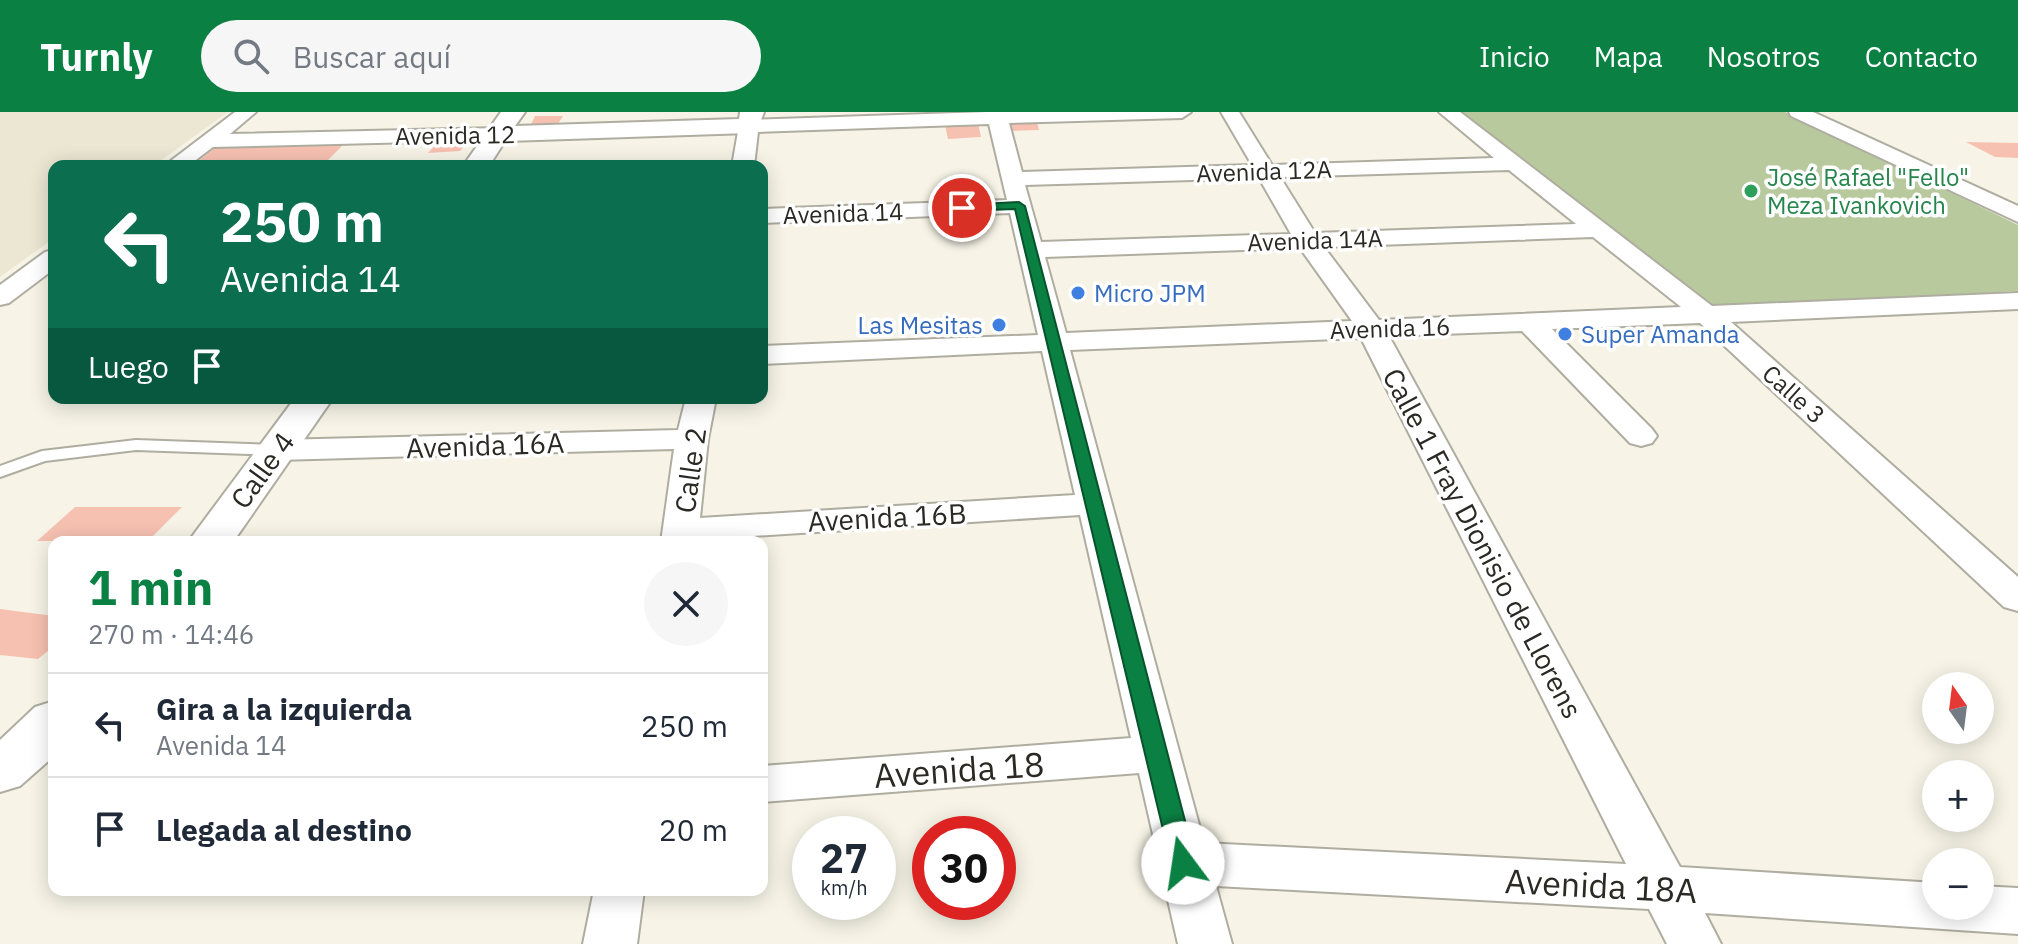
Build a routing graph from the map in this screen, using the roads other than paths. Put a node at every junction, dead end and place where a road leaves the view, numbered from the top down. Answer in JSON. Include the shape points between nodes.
{"nodes":[{"id":1,"x":247,"y":112,"type":"edge"},
{"id":2,"x":513,"y":112,"type":"edge"},
{"id":3,"x":1182,"y":112,"type":"edge"},
{"id":4,"x":1230,"y":112,"type":"edge"},
{"id":5,"x":1448,"y":112,"type":"edge"},
{"id":6,"x":1798,"y":112,"type":"edge"},
{"id":7,"x":997,"y":115,"type":"edge"},
{"id":8,"x":750,"y":119,"type":"edge"},
{"id":9,"x":499,"y":134,"type":"junction"},
{"id":10,"x":209,"y":141,"type":"junction"},
{"id":11,"x":183,"y":160,"type":"edge"},
{"id":12,"x":480,"y":160,"type":"edge"},
{"id":13,"x":744,"y":160,"type":"edge"},
{"id":14,"x":1514,"y":164,"type":"junction"},
{"id":15,"x":1266,"y":171,"type":"junction"},
{"id":16,"x":1016,"y":192,"type":"junction"},
{"id":17,"x":768,"y":215,"type":"edge"},
{"id":18,"x":2018,"y":215,"type":"edge"},
{"id":19,"x":1599,"y":230,"type":"junction"},
{"id":20,"x":1307,"y":240,"type":"junction"},
{"id":21,"x":1030,"y":250,"type":"junction"},
{"id":22,"x":48,"y":261,"type":"edge"},
{"id":23,"x":0,"y":297,"type":"edge"},
{"id":24,"x":2018,"y":301,"type":"edge"},
{"id":25,"x":1707,"y":315,"type":"junction"},
{"id":26,"x":1529,"y":322,"type":"junction"},
{"id":27,"x":1371,"y":329,"type":"junction"},
{"id":28,"x":1054,"y":343,"type":"junction"},
{"id":29,"x":768,"y":355,"type":"edge"},
{"id":30,"x":310,"y":404,"type":"edge"},
{"id":31,"x":700,"y":404,"type":"edge"},
{"id":32,"x":1641,"y":436,"type":"dead end"},
{"id":33,"x":692,"y":439,"type":"junction"},
{"id":34,"x":278,"y":450,"type":"junction"},
{"id":35,"x":0,"y":472,"type":"edge"},
{"id":36,"x":1094,"y":504,"type":"junction"},
{"id":37,"x":214,"y":536,"type":"edge"},
{"id":38,"x":680,"y":536,"type":"edge"},
{"id":39,"x":2018,"y":598,"type":"edge"},
{"id":40,"x":48,"y":727,"type":"edge"},
{"id":41,"x":1156,"y":754,"type":"junction"},
{"id":42,"x":0,"y":770,"type":"edge"},
{"id":43,"x":768,"y":784,"type":"edge"},
{"id":44,"x":1183,"y":863,"type":"junction"},
{"id":45,"x":1664,"y":888,"type":"junction"},
{"id":46,"x":618,"y":896,"type":"edge"},
{"id":47,"x":2018,"y":911,"type":"edge"},
{"id":48,"x":610,"y":944,"type":"edge"},
{"id":49,"x":1205,"y":944,"type":"edge"},
{"id":50,"x":1694,"y":944,"type":"edge"}],
"edges":[{"from":1,"to":10,"type":"street"},
{"from":2,"to":9,"type":"street"},
{"from":3,"to":7,"type":"street","name":"Avenida 12"},
{"from":4,"to":15,"type":"street","name":"Calle 1 Fray Dionisio de Llorens"},
{"from":5,"to":14,"type":"street","name":"Calle 3"},
{"from":6,"to":18,"type":"street"},
{"from":7,"to":8,"type":"street","name":"Avenida 12"},
{"from":7,"to":16,"type":"street"},
{"from":8,"to":9,"type":"street","name":"Avenida 12"},
{"from":8,"to":13,"type":"street"},
{"from":9,"to":10,"type":"street","name":"Avenida 12"},
{"from":9,"to":12,"type":"street"},
{"from":10,"to":11,"type":"street"},
{"from":14,"to":15,"type":"street","name":"Avenida 12A"},
{"from":14,"to":19,"type":"street","name":"Calle 3"},
{"from":15,"to":16,"type":"street","name":"Avenida 12A"},
{"from":15,"to":20,"type":"street","name":"Calle 1 Fray Dionisio de Llorens"},
{"from":16,"to":17,"type":"street","name":"Avenida 14"},
{"from":16,"to":21,"type":"street"},
{"from":19,"to":20,"type":"street","name":"Avenida 14A"},
{"from":19,"to":25,"type":"street","name":"Calle 3"},
{"from":20,"to":21,"type":"street","name":"Avenida 14A"},
{"from":20,"to":27,"type":"street","name":"Calle 1 Fray Dionisio de Llorens"},
{"from":21,"to":28,"type":"street"},
{"from":22,"to":23,"type":"street"},
{"from":24,"to":25,"type":"street","name":"Avenida 16"},
{"from":25,"to":26,"type":"street","name":"Avenida 16"},
{"from":25,"to":39,"type":"street","name":"Calle 3"},
{"from":26,"to":27,"type":"street","name":"Avenida 16"},
{"from":26,"to":32,"type":"street"},
{"from":27,"to":28,"type":"street","name":"Avenida 16"},
{"from":27,"to":45,"type":"street","name":"Calle 1 Fray Dionisio de Llorens"},
{"from":28,"to":29,"type":"street","name":"Avenida 16"},
{"from":28,"to":36,"type":"street"},
{"from":30,"to":34,"type":"street","name":"Calle 4"},
{"from":31,"to":33,"type":"street","name":"Calle 2"},
{"from":33,"to":34,"type":"street","name":"Avenida 16A"},
{"from":33,"to":38,"type":"street","name":"Calle 2"},
{"from":34,"to":35,"type":"lane","via":[[136,445],[42,456]]},
{"from":34,"to":37,"type":"street","name":"Calle 4"},
{"from":36,"to":38,"type":"street","name":"Avenida 16B"},
{"from":36,"to":41,"type":"street"},
{"from":40,"to":42,"type":"street"},
{"from":41,"to":43,"type":"street","name":"Avenida 18"},
{"from":41,"to":44,"type":"street"},
{"from":44,"to":45,"type":"street","name":"Avenida 18A"},
{"from":44,"to":49,"type":"street"},
{"from":45,"to":47,"type":"street","name":"Avenida 18A"},
{"from":45,"to":50,"type":"street","name":"Calle 1 Fray Dionisio de Llorens"},
{"from":46,"to":48,"type":"street"}]}
